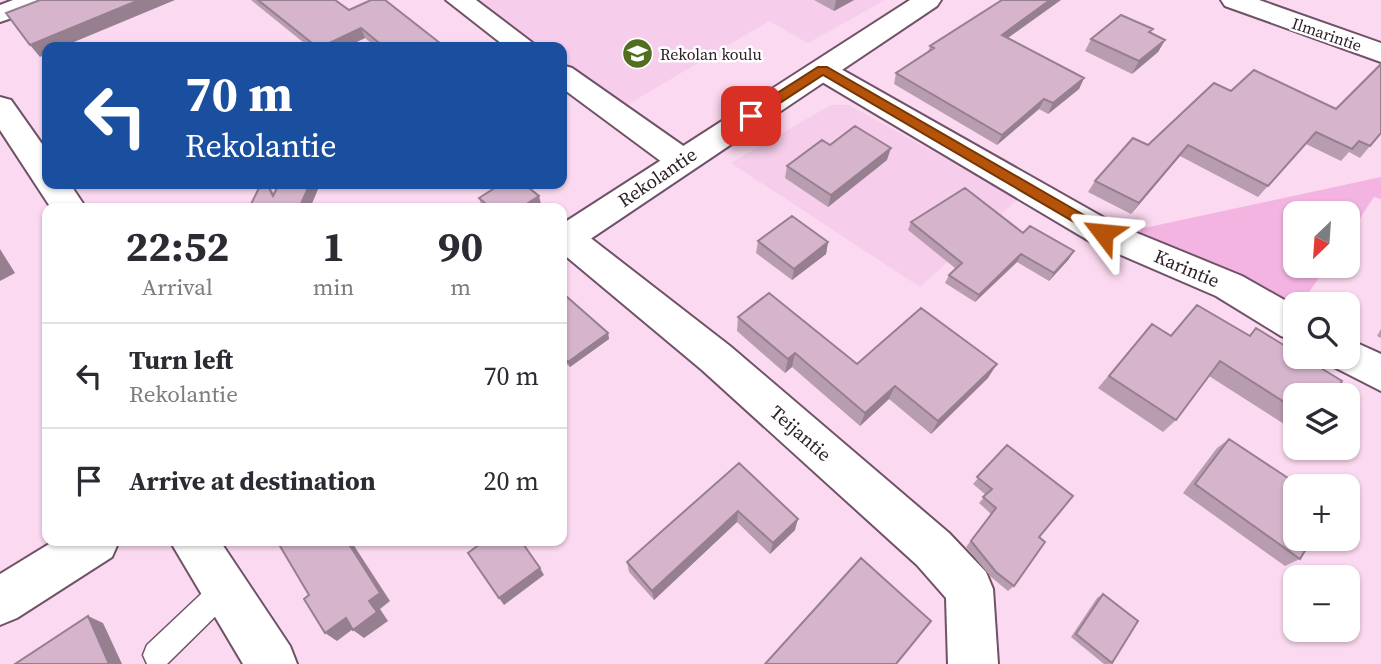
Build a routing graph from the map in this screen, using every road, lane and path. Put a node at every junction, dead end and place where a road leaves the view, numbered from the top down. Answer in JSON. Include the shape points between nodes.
{"nodes":[{"id":1,"x":38,"y":0,"type":"edge"},
{"id":2,"x":460,"y":0,"type":"edge"},
{"id":3,"x":1234,"y":0,"type":"edge"},
{"id":4,"x":914,"y":3,"type":"edge"},
{"id":5,"x":0,"y":14,"type":"edge"},
{"id":6,"x":517,"y":42,"type":"edge"},
{"id":7,"x":1381,"y":53,"type":"edge"},
{"id":8,"x":822,"y":70,"type":"junction"},
{"id":9,"x":567,"y":78,"type":"edge"},
{"id":10,"x":0,"y":107,"type":"edge"},
{"id":11,"x":681,"y":160,"type":"junction"},
{"id":12,"x":42,"y":168,"type":"edge"},
{"id":13,"x":567,"y":237,"type":"edge"},
{"id":14,"x":567,"y":241,"type":"edge"},
{"id":15,"x":1283,"y":318,"type":"edge"},
{"id":16,"x":1360,"y":362,"type":"edge"},
{"id":17,"x":1381,"y":374,"type":"edge"},
{"id":18,"x":88,"y":546,"type":"edge"},
{"id":19,"x":196,"y":546,"type":"edge"},
{"id":20,"x":225,"y":589,"type":"junction"},
{"id":21,"x":0,"y":601,"type":"edge"},
{"id":22,"x":157,"y":655,"type":"dead end"},
{"id":23,"x":272,"y":664,"type":"edge"},
{"id":24,"x":973,"y":664,"type":"edge"}],
"edges":[{"from":1,"to":5,"type":"street"},
{"from":2,"to":6,"type":"street"},
{"from":3,"to":7,"type":"street","name":"Ilmarintie"},
{"from":4,"to":8,"type":"street","name":"Rekolantie"},
{"from":8,"to":11,"type":"street","name":"Rekolantie"},
{"from":8,"to":15,"type":"street","name":"Karintie","via":[[1103,233],[1229,286]]},
{"from":9,"to":11,"type":"street"},
{"from":10,"to":12,"type":"street"},
{"from":11,"to":13,"type":"street","name":"Rekolantie"},
{"from":14,"to":24,"type":"street","name":"Teijantie","via":[[716,358],[933,549],[970,589]]},
{"from":16,"to":17,"type":"street"},
{"from":18,"to":21,"type":"street"},
{"from":19,"to":20,"type":"street"},
{"from":20,"to":22,"type":"lane"},
{"from":20,"to":23,"type":"street"}]}
